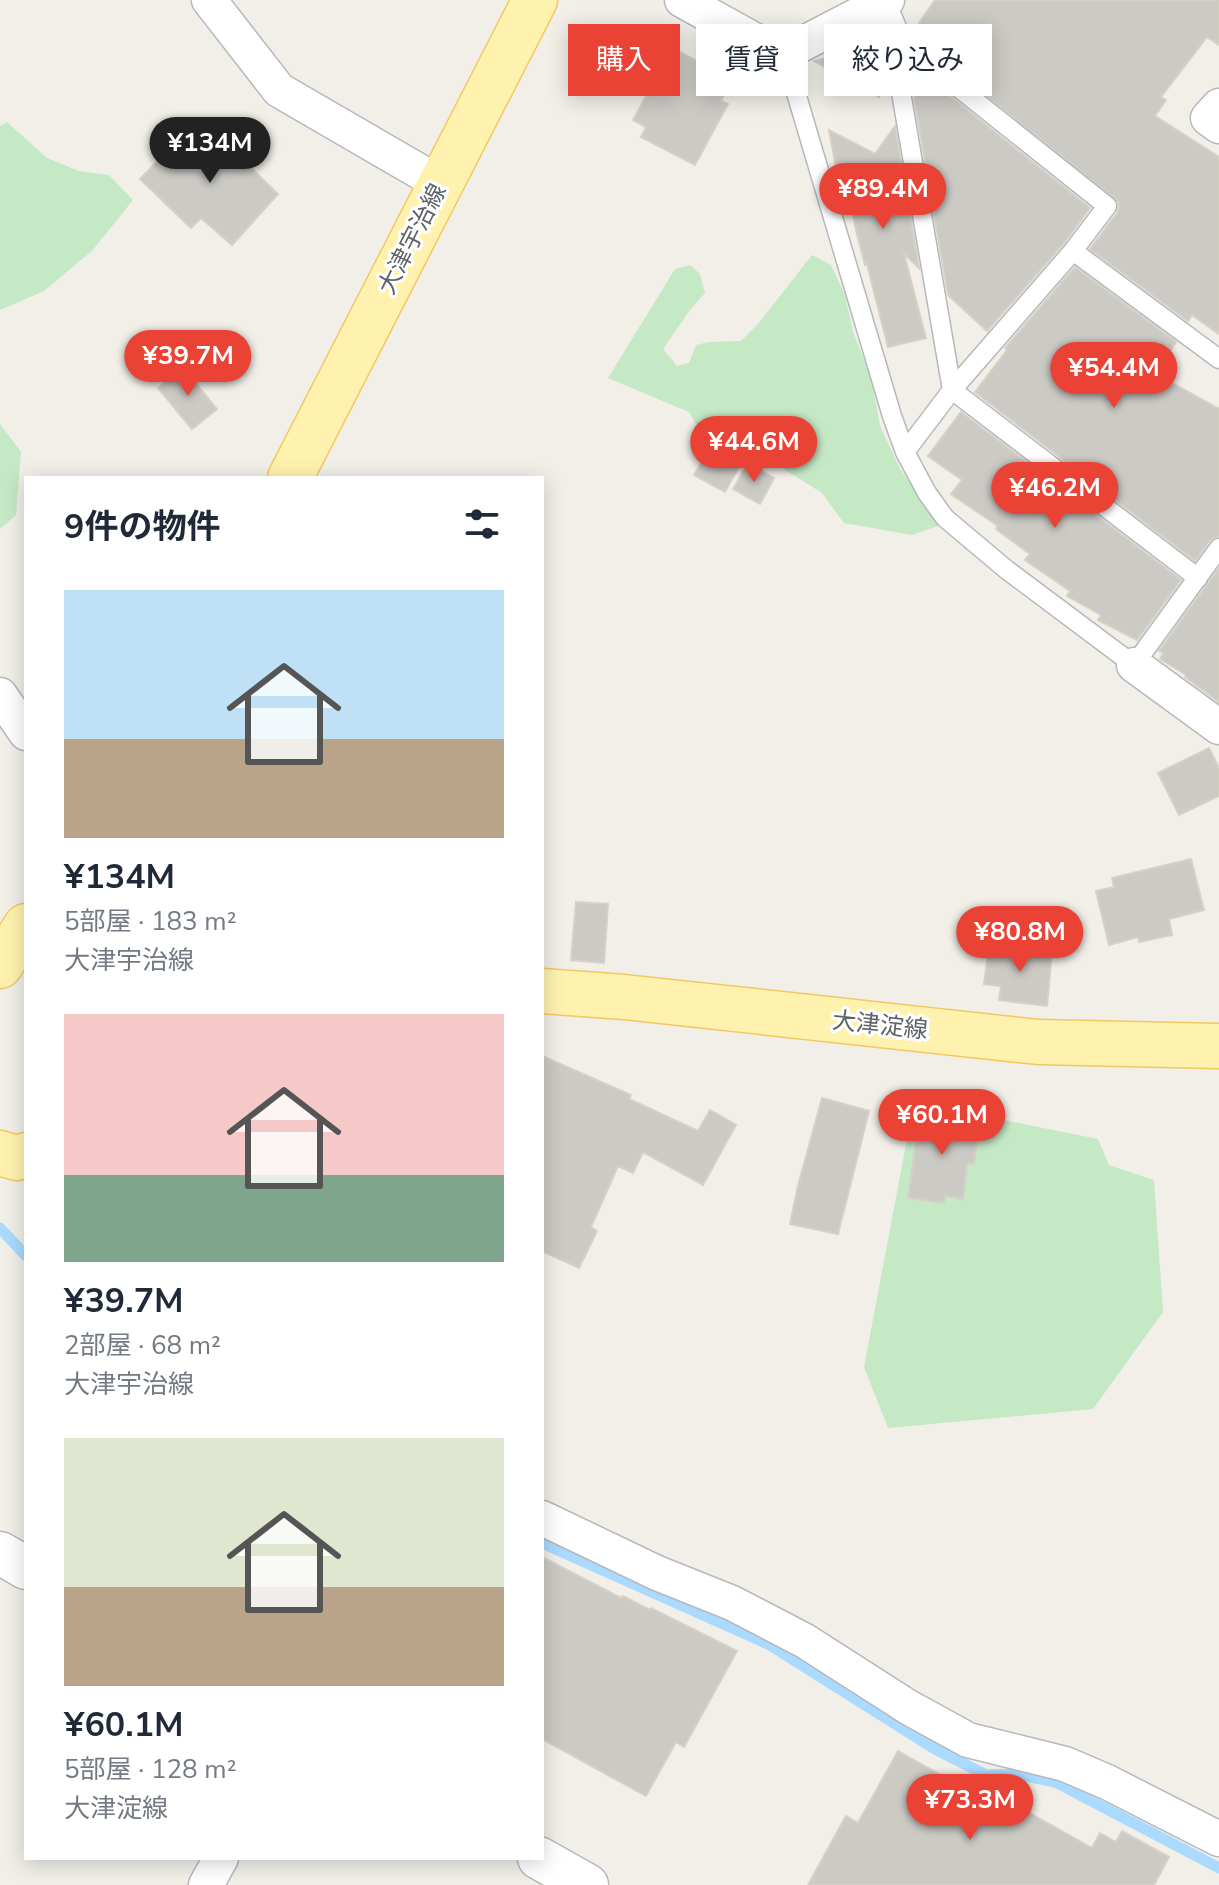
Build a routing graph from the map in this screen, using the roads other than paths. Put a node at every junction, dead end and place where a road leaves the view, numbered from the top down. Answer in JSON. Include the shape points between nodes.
{"nodes":[{"id":1,"x":209,"y":0,"type":"edge"},
{"id":2,"x":535,"y":0,"type":"edge"},
{"id":3,"x":682,"y":0,"type":"edge"},
{"id":4,"x":886,"y":13,"type":"edge"},
{"id":5,"x":725,"y":24,"type":"edge"},
{"id":6,"x":808,"y":44,"type":"edge"},
{"id":7,"x":797,"y":96,"type":"edge"},
{"id":8,"x":1219,"y":106,"type":"edge"},
{"id":9,"x":1219,"y":126,"type":"edge"},
{"id":10,"x":441,"y":184,"type":"junction"},
{"id":11,"x":1073,"y":251,"type":"junction"},
{"id":12,"x":1219,"y":359,"type":"edge"},
{"id":13,"x":952,"y":390,"type":"junction"},
{"id":14,"x":905,"y":452,"type":"junction"},
{"id":15,"x":291,"y":476,"type":"edge"},
{"id":16,"x":1219,"y":548,"type":"edge"},
{"id":17,"x":1198,"y":578,"type":"junction"},
{"id":18,"x":1134,"y":665,"type":"junction"},
{"id":19,"x":0,"y":695,"type":"edge"},
{"id":20,"x":1219,"y":727,"type":"edge"},
{"id":21,"x":24,"y":730,"type":"edge"},
{"id":22,"x":24,"y":929,"type":"edge"},
{"id":23,"x":0,"y":966,"type":"edge"},
{"id":24,"x":544,"y":991,"type":"edge"},
{"id":25,"x":1219,"y":1046,"type":"edge"},
{"id":26,"x":544,"y":1519,"type":"edge"},
{"id":27,"x":0,"y":1553,"type":"edge"},
{"id":28,"x":24,"y":1567,"type":"edge"},
{"id":29,"x":1219,"y":1839,"type":"edge"},
{"id":30,"x":220,"y":1860,"type":"edge"},
{"id":31,"x":543,"y":1860,"type":"edge"},
{"id":32,"x":206,"y":1885,"type":"edge"},
{"id":33,"x":587,"y":1885,"type":"edge"}],
"edges":[{"from":1,"to":10,"type":"street","via":[[279,90]]},
{"from":2,"to":10,"type":"main road","name":"大津宇治線"},
{"from":3,"to":5,"type":"street"},
{"from":4,"to":6,"type":"street"},
{"from":4,"to":11,"type":"lane","via":[[1107,206]]},
{"from":4,"to":13,"type":"lane"},
{"from":7,"to":14,"type":"lane"},
{"from":8,"to":9,"type":"street","via":[[1208,118]]},
{"from":10,"to":15,"type":"main road","name":"大津宇治線"},
{"from":11,"to":12,"type":"lane"},
{"from":11,"to":13,"type":"lane"},
{"from":13,"to":14,"type":"lane"},
{"from":13,"to":17,"type":"lane"},
{"from":14,"to":18,"type":"lane","via":[[945,518]]},
{"from":16,"to":17,"type":"lane"},
{"from":17,"to":18,"type":"lane"},
{"from":18,"to":20,"type":"street"},
{"from":19,"to":21,"type":"street"},
{"from":22,"to":23,"type":"main road"},
{"from":24,"to":25,"type":"main road","name":"大津淀線","via":[[1038,1042]]},
{"from":26,"to":29,"type":"street","via":[[805,1641],[968,1740],[1065,1764]]},
{"from":27,"to":28,"type":"street"},
{"from":30,"to":32,"type":"street"},
{"from":31,"to":33,"type":"street"}]}
